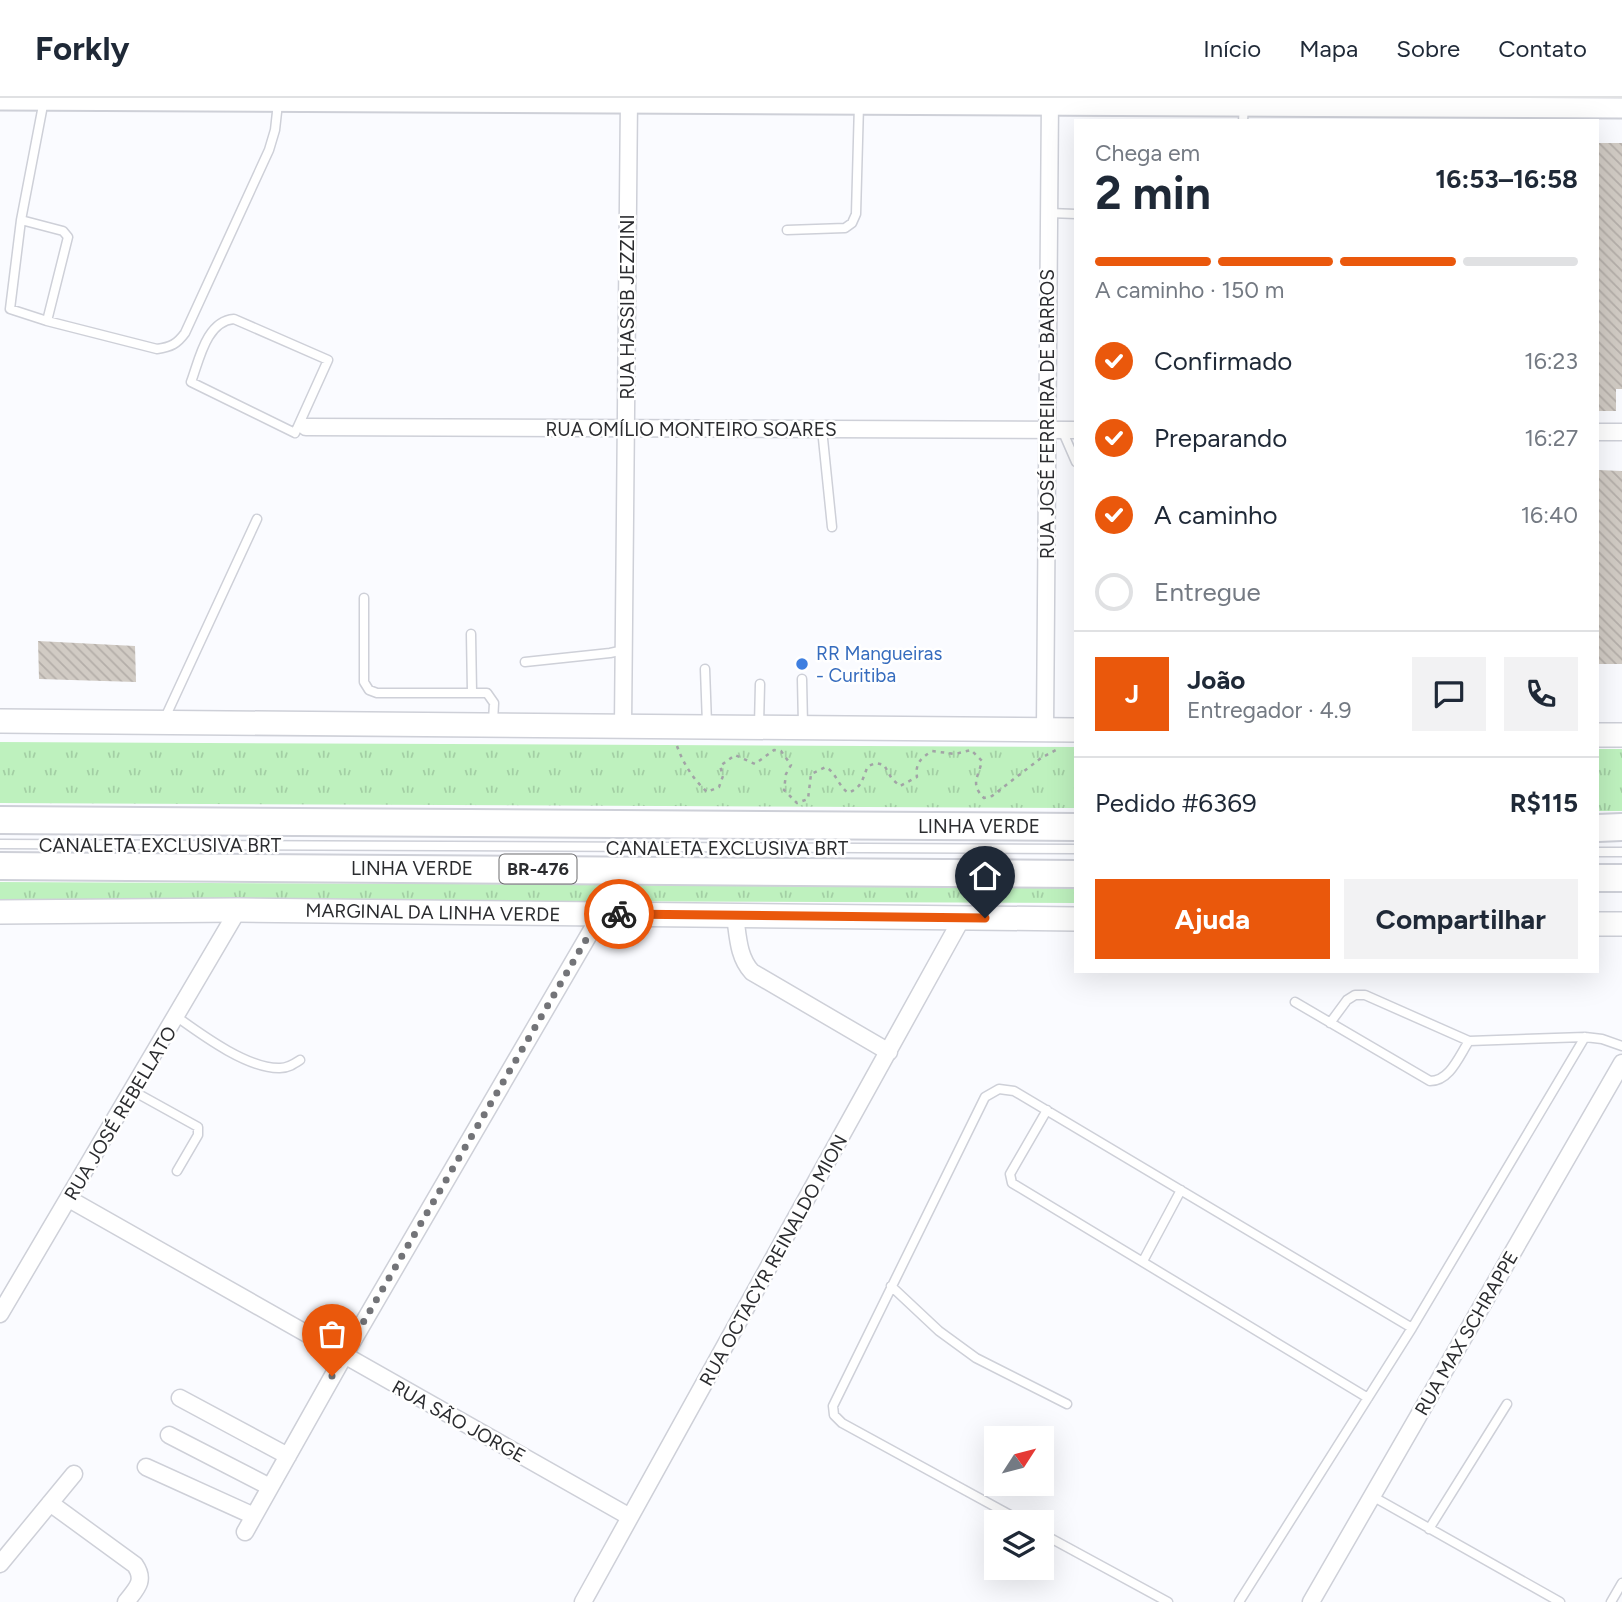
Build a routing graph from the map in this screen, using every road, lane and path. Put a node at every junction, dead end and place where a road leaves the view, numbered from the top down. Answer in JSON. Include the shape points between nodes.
{"nodes":[{"id":1,"x":44,"y":99,"type":"edge"},
{"id":2,"x":254,"y":99,"type":"edge"},
{"id":3,"x":0,"y":100,"type":"edge"},
{"id":4,"x":444,"y":100,"type":"edge"},
{"id":5,"x":629,"y":100,"type":"edge"},
{"id":6,"x":278,"y":101,"type":"junction"},
{"id":7,"x":964,"y":101,"type":"edge"},
{"id":8,"x":1050,"y":102,"type":"edge"},
{"id":9,"x":1580,"y":103,"type":"edge"},
{"id":10,"x":859,"y":104,"type":"junction"},
{"id":11,"x":1622,"y":108,"type":"edge"},
{"id":12,"x":1468,"y":109,"type":"edge"},
{"id":13,"x":1243,"y":113,"type":"edge"},
{"id":14,"x":1049,"y":213,"type":"junction"},
{"id":15,"x":1074,"y":215,"type":"edge"},
{"id":16,"x":21,"y":220,"type":"junction"},
{"id":17,"x":787,"y":230,"type":"dead end"},
{"id":18,"x":47,"y":321,"type":"junction"},
{"id":19,"x":302,"y":427,"type":"junction"},
{"id":20,"x":626,"y":429,"type":"junction"},
{"id":21,"x":822,"y":429,"type":"junction"},
{"id":22,"x":1062,"y":430,"type":"edge"},
{"id":23,"x":1599,"y":432,"type":"edge"},
{"id":24,"x":1622,"y":432,"type":"edge"},
{"id":25,"x":1074,"y":457,"type":"edge"},
{"id":26,"x":257,"y":519,"type":"dead end"},
{"id":27,"x":832,"y":527,"type":"dead end"},
{"id":28,"x":364,"y":598,"type":"dead end"},
{"id":29,"x":471,"y":635,"type":"dead end"},
{"id":30,"x":624,"y":650,"type":"junction"},
{"id":31,"x":525,"y":662,"type":"dead end"},
{"id":32,"x":705,"y":669,"type":"dead end"},
{"id":33,"x":802,"y":679,"type":"dead end"},
{"id":34,"x":760,"y":684,"type":"dead end"},
{"id":35,"x":472,"y":692,"type":"junction"},
{"id":36,"x":0,"y":721,"type":"edge"},
{"id":37,"x":163,"y":722,"type":"junction"},
{"id":38,"x":493,"y":725,"type":"junction"},
{"id":39,"x":624,"y":726,"type":"junction"},
{"id":40,"x":707,"y":727,"type":"junction"},
{"id":41,"x":760,"y":727,"type":"junction"},
{"id":42,"x":803,"y":728,"type":"junction"},
{"id":43,"x":1045,"y":730,"type":"junction"},
{"id":44,"x":1599,"y":735,"type":"edge"},
{"id":45,"x":1622,"y":735,"type":"edge"},
{"id":46,"x":1069,"y":738,"type":"edge"},
{"id":47,"x":675,"y":739,"type":"dead end"},
{"id":48,"x":0,"y":820,"type":"edge"},
{"id":49,"x":1074,"y":827,"type":"edge"},
{"id":50,"x":1622,"y":827,"type":"edge"},
{"id":51,"x":1599,"y":828,"type":"edge"},
{"id":52,"x":0,"y":844,"type":"edge"},
{"id":53,"x":1074,"y":849,"type":"edge"},
{"id":54,"x":1599,"y":852,"type":"edge"},
{"id":55,"x":1622,"y":852,"type":"edge"},
{"id":56,"x":0,"y":866,"type":"edge"},
{"id":57,"x":1074,"y":874,"type":"edge"},
{"id":58,"x":1599,"y":878,"type":"edge"},
{"id":59,"x":1622,"y":878,"type":"edge"},
{"id":60,"x":238,"y":910,"type":"junction"},
{"id":61,"x":0,"y":912,"type":"edge"},
{"id":62,"x":601,"y":914,"type":"junction"},
{"id":63,"x":735,"y":916,"type":"junction"},
{"id":64,"x":962,"y":918,"type":"junction"},
{"id":65,"x":1074,"y":919,"type":"edge"},
{"id":66,"x":1599,"y":924,"type":"edge"},
{"id":67,"x":1622,"y":924,"type":"edge"},
{"id":68,"x":1295,"y":1002,"type":"dead end"},
{"id":69,"x":177,"y":1017,"type":"junction"},
{"id":70,"x":1330,"y":1023,"type":"junction"},
{"id":71,"x":1585,"y":1037,"type":"junction"},
{"id":72,"x":1469,"y":1041,"type":"junction"},
{"id":73,"x":1622,"y":1046,"type":"edge"},
{"id":74,"x":889,"y":1052,"type":"junction"},
{"id":75,"x":300,"y":1060,"type":"dead end"},
{"id":76,"x":1622,"y":1063,"type":"edge"},
{"id":77,"x":132,"y":1091,"type":"junction"},
{"id":78,"x":1046,"y":1110,"type":"junction"},
{"id":79,"x":177,"y":1171,"type":"dead end"},
{"id":80,"x":1181,"y":1190,"type":"junction"},
{"id":81,"x":69,"y":1199,"type":"junction"},
{"id":82,"x":1143,"y":1261,"type":"junction"},
{"id":83,"x":891,"y":1286,"type":"junction"},
{"id":84,"x":0,"y":1314,"type":"edge"},
{"id":85,"x":1412,"y":1328,"type":"junction"},
{"id":86,"x":344,"y":1356,"type":"junction"},
{"id":87,"x":180,"y":1398,"type":"dead end"},
{"id":88,"x":1368,"y":1398,"type":"junction"},
{"id":89,"x":1067,"y":1404,"type":"dead end"},
{"id":90,"x":1507,"y":1404,"type":"dead end"},
{"id":91,"x":169,"y":1435,"type":"dead end"},
{"id":92,"x":288,"y":1456,"type":"junction"},
{"id":93,"x":146,"y":1467,"type":"dead end"},
{"id":94,"x":74,"y":1474,"type":"dead end"},
{"id":95,"x":271,"y":1487,"type":"junction"},
{"id":96,"x":1372,"y":1496,"type":"junction"},
{"id":97,"x":50,"y":1503,"type":"junction"},
{"id":98,"x":1001,"y":1510,"type":"edge"},
{"id":99,"x":254,"y":1516,"type":"junction"},
{"id":100,"x":630,"y":1517,"type":"junction"},
{"id":101,"x":1429,"y":1529,"type":"junction"},
{"id":102,"x":245,"y":1532,"type":"dead end"},
{"id":103,"x":1054,"y":1540,"type":"edge"},
{"id":104,"x":0,"y":1564,"type":"edge"},
{"id":105,"x":1622,"y":1584,"type":"edge"},
{"id":106,"x":127,"y":1602,"type":"edge"},
{"id":107,"x":583,"y":1602,"type":"edge"},
{"id":108,"x":1168,"y":1602,"type":"edge"},
{"id":109,"x":1239,"y":1602,"type":"edge"},
{"id":110,"x":1311,"y":1602,"type":"edge"},
{"id":111,"x":1560,"y":1602,"type":"edge"},
{"id":112,"x":1611,"y":1602,"type":"edge"}],
"edges":[{"from":1,"to":2,"type":"street"},
{"from":1,"to":3,"type":"street"},
{"from":1,"to":16,"type":"lane"},
{"from":2,"to":6,"type":"street"},
{"from":4,"to":5,"type":"street"},
{"from":4,"to":6,"type":"street"},
{"from":5,"to":10,"type":"street"},
{"from":5,"to":20,"type":"street","name":"RUA HASSIB JEZZINI"},
{"from":6,"to":18,"type":"lane","via":[[269,150],[179,342],[157,349]]},
{"from":7,"to":8,"type":"street"},
{"from":7,"to":10,"type":"street"},
{"from":8,"to":13,"type":"street"},
{"from":8,"to":14,"type":"street","name":"RUA JOSÉ FERREIRA DE BARROS"},
{"from":9,"to":11,"type":"street"},
{"from":9,"to":12,"type":"street"},
{"from":10,"to":17,"type":"lane","via":[[852,223],[845,229]]},
{"from":12,"to":13,"type":"street"},
{"from":14,"to":15,"type":"lane"},
{"from":14,"to":22,"type":"street","name":"RUA JOSÉ FERREIRA DE BARROS"},
{"from":16,"to":18,"type":"lane","via":[[10,309]]},
{"from":16,"to":18,"type":"lane","via":[[62,231],[68,237]]},
{"from":19,"to":19,"type":"lane","via":[[328,360],[234,319],[215,329],[191,382],[295,433]]},
{"from":19,"to":20,"type":"street","name":"RUA OMÍLIO MONTEIRO SOARES"},
{"from":20,"to":21,"type":"street","name":"RUA OMÍLIO MONTEIRO SOARES"},
{"from":20,"to":30,"type":"street","name":"RUA HASSIB JEZZINI"},
{"from":21,"to":22,"type":"street","name":"RUA OMÍLIO MONTEIRO SOARES"},
{"from":21,"to":27,"type":"lane"},
{"from":22,"to":25,"type":"lane"},
{"from":22,"to":43,"type":"street","name":"RUA JOSÉ FERREIRA DE BARROS"},
{"from":23,"to":24,"type":"street"},
{"from":26,"to":37,"type":"lane"},
{"from":28,"to":35,"type":"lane","via":[[364,682],[369,690]]},
{"from":29,"to":35,"type":"lane"},
{"from":30,"to":31,"type":"lane"},
{"from":30,"to":39,"type":"street","name":"RUA HASSIB JEZZINI"},
{"from":32,"to":40,"type":"lane"},
{"from":33,"to":42,"type":"lane"},
{"from":34,"to":41,"type":"lane"},
{"from":35,"to":38,"type":"lane","via":[[491,696]]},
{"from":36,"to":37,"type":"main road"},
{"from":37,"to":38,"type":"main road"},
{"from":38,"to":39,"type":"main road"},
{"from":39,"to":40,"type":"main road"},
{"from":40,"to":41,"type":"main road"},
{"from":41,"to":42,"type":"main road"},
{"from":42,"to":43,"type":"main road"},
{"from":43,"to":46,"type":"main road"},
{"from":44,"to":45,"type":"main road"},
{"from":46,"to":47,"type":"path","via":[[984,798],[976,790],[982,761],[977,754],[971,750],[955,754],[932,751],[919,761],[917,777],[900,786],[884,765],[876,763],[868,766],[857,789],[848,793],[832,771],[819,768],[811,774],[808,799],[797,803],[784,790],[791,765],[782,751],[774,750],[755,764],[735,755],[727,759],[720,766],[719,787],[706,792],[681,758]]},
{"from":48,"to":49,"type":"highway","name":"LINHA VERDE"},
{"from":50,"to":51,"type":"highway"},
{"from":52,"to":53,"type":"lane","name":"CANALETA EXCLUSIVA BRT"},
{"from":54,"to":55,"type":"lane"},
{"from":56,"to":57,"type":"highway","name":"LINHA VERDE","number":"BR-476"},
{"from":58,"to":59,"type":"highway"},
{"from":60,"to":61,"type":"main road","name":"MARGINAL DA LINHA VERDE"},
{"from":60,"to":62,"type":"main road","name":"MARGINAL DA LINHA VERDE"},
{"from":60,"to":69,"type":"street","name":"RUA JOSÉ REBELLATO"},
{"from":62,"to":63,"type":"main road","name":"MARGINAL DA LINHA VERDE"},
{"from":62,"to":86,"type":"street"},
{"from":63,"to":64,"type":"main road","name":"MARGINAL DA LINHA VERDE"},
{"from":63,"to":74,"type":"street","via":[[741,954],[752,972]]},
{"from":64,"to":65,"type":"main road","name":"MARGINAL DA LINHA VERDE"},
{"from":64,"to":74,"type":"street","name":"RUA OCTACYR REINALDO MION"},
{"from":66,"to":67,"type":"main road"},
{"from":68,"to":70,"type":"lane"},
{"from":69,"to":75,"type":"lane","via":[[261,1065],[281,1068]]},
{"from":69,"to":77,"type":"street","name":"RUA JOSÉ REBELLATO"},
{"from":70,"to":72,"type":"lane","via":[[1347,1000],[1365,995]]},
{"from":70,"to":72,"type":"lane","via":[[1430,1081],[1446,1077]]},
{"from":71,"to":72,"type":"lane"},
{"from":71,"to":73,"type":"lane"},
{"from":71,"to":85,"type":"lane"},
{"from":74,"to":100,"type":"street","name":"RUA OCTACYR REINALDO MION"},
{"from":76,"to":96,"type":"street","name":"RUA MAX SCHRAPPE"},
{"from":77,"to":79,"type":"lane","via":[[198,1127]]},
{"from":77,"to":81,"type":"street","name":"RUA JOSÉ REBELLATO"},
{"from":78,"to":80,"type":"lane"},
{"from":78,"to":82,"type":"lane","via":[[1010,1174],[1012,1183]]},
{"from":78,"to":83,"type":"lane","via":[[1014,1091],[999,1089],[985,1097]]},
{"from":80,"to":82,"type":"lane"},
{"from":80,"to":85,"type":"lane"},
{"from":81,"to":84,"type":"street","name":"RUA JOSÉ REBELLATO"},
{"from":81,"to":86,"type":"street","name":"RUA SÃO JORGE"},
{"from":82,"to":88,"type":"lane"},
{"from":83,"to":89,"type":"lane","via":[[976,1358]]},
{"from":83,"to":98,"type":"lane","via":[[833,1406],[834,1415]]},
{"from":85,"to":88,"type":"lane"},
{"from":86,"to":92,"type":"street"},
{"from":86,"to":100,"type":"street","name":"RUA SÃO JORGE"},
{"from":87,"to":92,"type":"street"},
{"from":88,"to":109,"type":"lane"},
{"from":90,"to":101,"type":"lane"},
{"from":91,"to":95,"type":"street"},
{"from":92,"to":95,"type":"street"},
{"from":93,"to":99,"type":"street"},
{"from":94,"to":97,"type":"street"},
{"from":95,"to":99,"type":"street"},
{"from":96,"to":101,"type":"lane"},
{"from":96,"to":110,"type":"street","name":"RUA MAX SCHRAPPE"},
{"from":97,"to":104,"type":"street"},
{"from":97,"to":106,"type":"street","via":[[135,1565],[140,1584]]},
{"from":99,"to":102,"type":"street"},
{"from":100,"to":107,"type":"street","name":"RUA OCTACYR REINALDO MION"},
{"from":101,"to":111,"type":"lane"},
{"from":103,"to":108,"type":"lane"},
{"from":105,"to":112,"type":"lane"}]}
